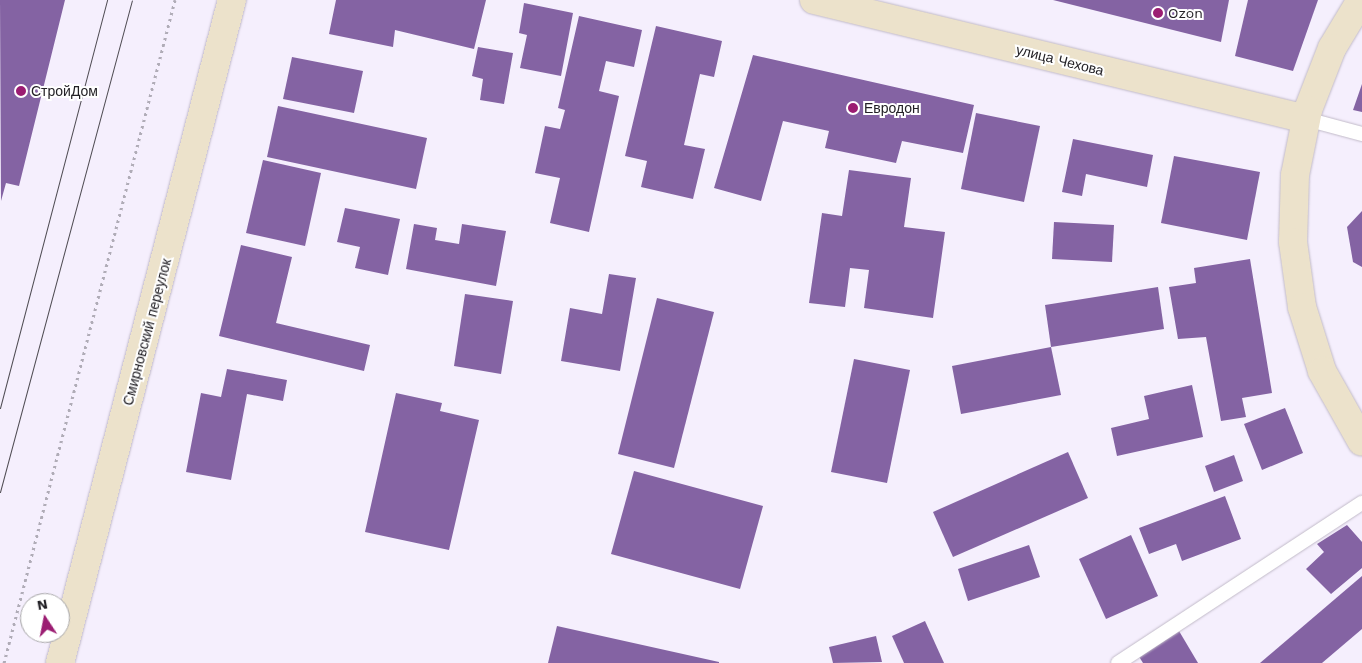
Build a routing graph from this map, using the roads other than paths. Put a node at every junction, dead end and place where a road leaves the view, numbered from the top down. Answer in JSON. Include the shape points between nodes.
{"nodes":[{"id":1,"x":232,"y":0,"type":"edge"},
{"id":2,"x":814,"y":0,"type":"edge"},
{"id":3,"x":1361,"y":0,"type":"edge"},
{"id":4,"x":1306,"y":119,"type":"junction"},
{"id":5,"x":1362,"y":134,"type":"edge"},
{"id":6,"x":1362,"y":442,"type":"edge"},
{"id":7,"x":1362,"y":503,"type":"edge"},
{"id":8,"x":60,"y":663,"type":"edge"},
{"id":9,"x":1118,"y":663,"type":"edge"}],
"edges":[{"from":1,"to":8,"type":"main road","name":"Смирновский переулок"},
{"from":2,"to":4,"type":"main road","name":"улица Чехова"},
{"from":3,"to":4,"type":"main road","via":[[1332,48]]},
{"from":4,"to":5,"type":"lane"},
{"from":4,"to":6,"type":"main road","via":[[1295,175],[1293,242],[1302,307],[1322,371]]},
{"from":7,"to":9,"type":"lane"}]}
